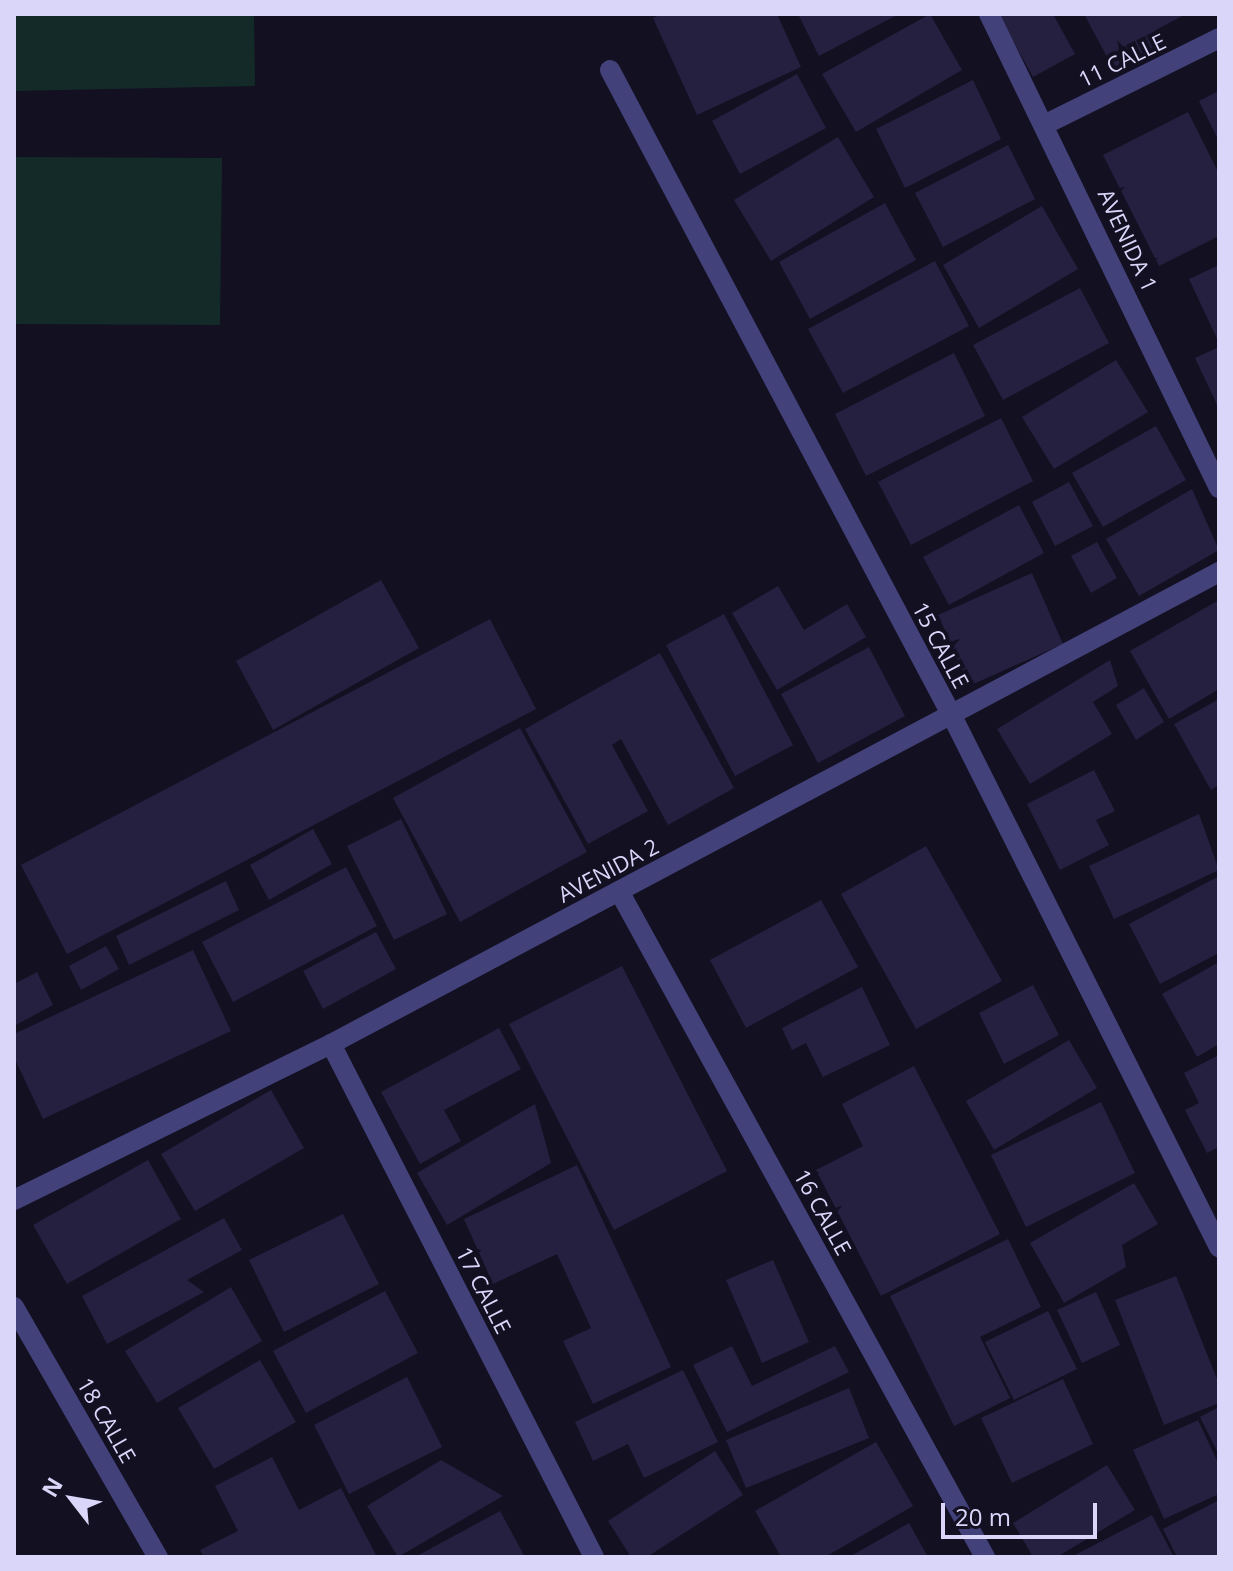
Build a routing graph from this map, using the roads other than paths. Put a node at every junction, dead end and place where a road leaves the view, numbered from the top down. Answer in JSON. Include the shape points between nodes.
{"nodes":[{"id":1,"x":989,"y":14,"type":"edge"},
{"id":2,"x":1219,"y":38,"type":"edge"},
{"id":3,"x":610,"y":70,"type":"dead end"},
{"id":4,"x":1046,"y":124,"type":"junction"},
{"id":5,"x":1213,"y":458,"type":"edge"},
{"id":6,"x":1219,"y":488,"type":"edge"},
{"id":7,"x":1219,"y":572,"type":"edge"},
{"id":8,"x":951,"y":714,"type":"junction"},
{"id":9,"x":619,"y":891,"type":"junction"},
{"id":10,"x":331,"y":1044,"type":"junction"},
{"id":11,"x":14,"y":1200,"type":"edge"},
{"id":12,"x":1219,"y":1247,"type":"edge"},
{"id":13,"x":14,"y":1307,"type":"edge"},
{"id":14,"x":158,"y":1557,"type":"edge"},
{"id":15,"x":594,"y":1557,"type":"edge"},
{"id":16,"x":985,"y":1557,"type":"edge"}],
"edges":[{"from":1,"to":4,"type":"street","name":"AVENIDA 1"},
{"from":2,"to":4,"type":"street","name":"11 CALLE"},
{"from":3,"to":8,"type":"street","name":"15 CALLE"},
{"from":4,"to":5,"type":"street","name":"AVENIDA 1"},
{"from":5,"to":6,"type":"street","name":"AVENIDA 1"},
{"from":7,"to":8,"type":"street","name":"AVENIDA 2"},
{"from":8,"to":9,"type":"street","name":"AVENIDA 2"},
{"from":8,"to":12,"type":"street","name":"15 CALLE"},
{"from":9,"to":10,"type":"street","name":"AVENIDA 2"},
{"from":9,"to":16,"type":"street","name":"16 CALLE"},
{"from":10,"to":11,"type":"street","name":"AVENIDA 2"},
{"from":10,"to":15,"type":"street","name":"17 CALLE"},
{"from":13,"to":14,"type":"street","name":"18 CALLE"}]}
